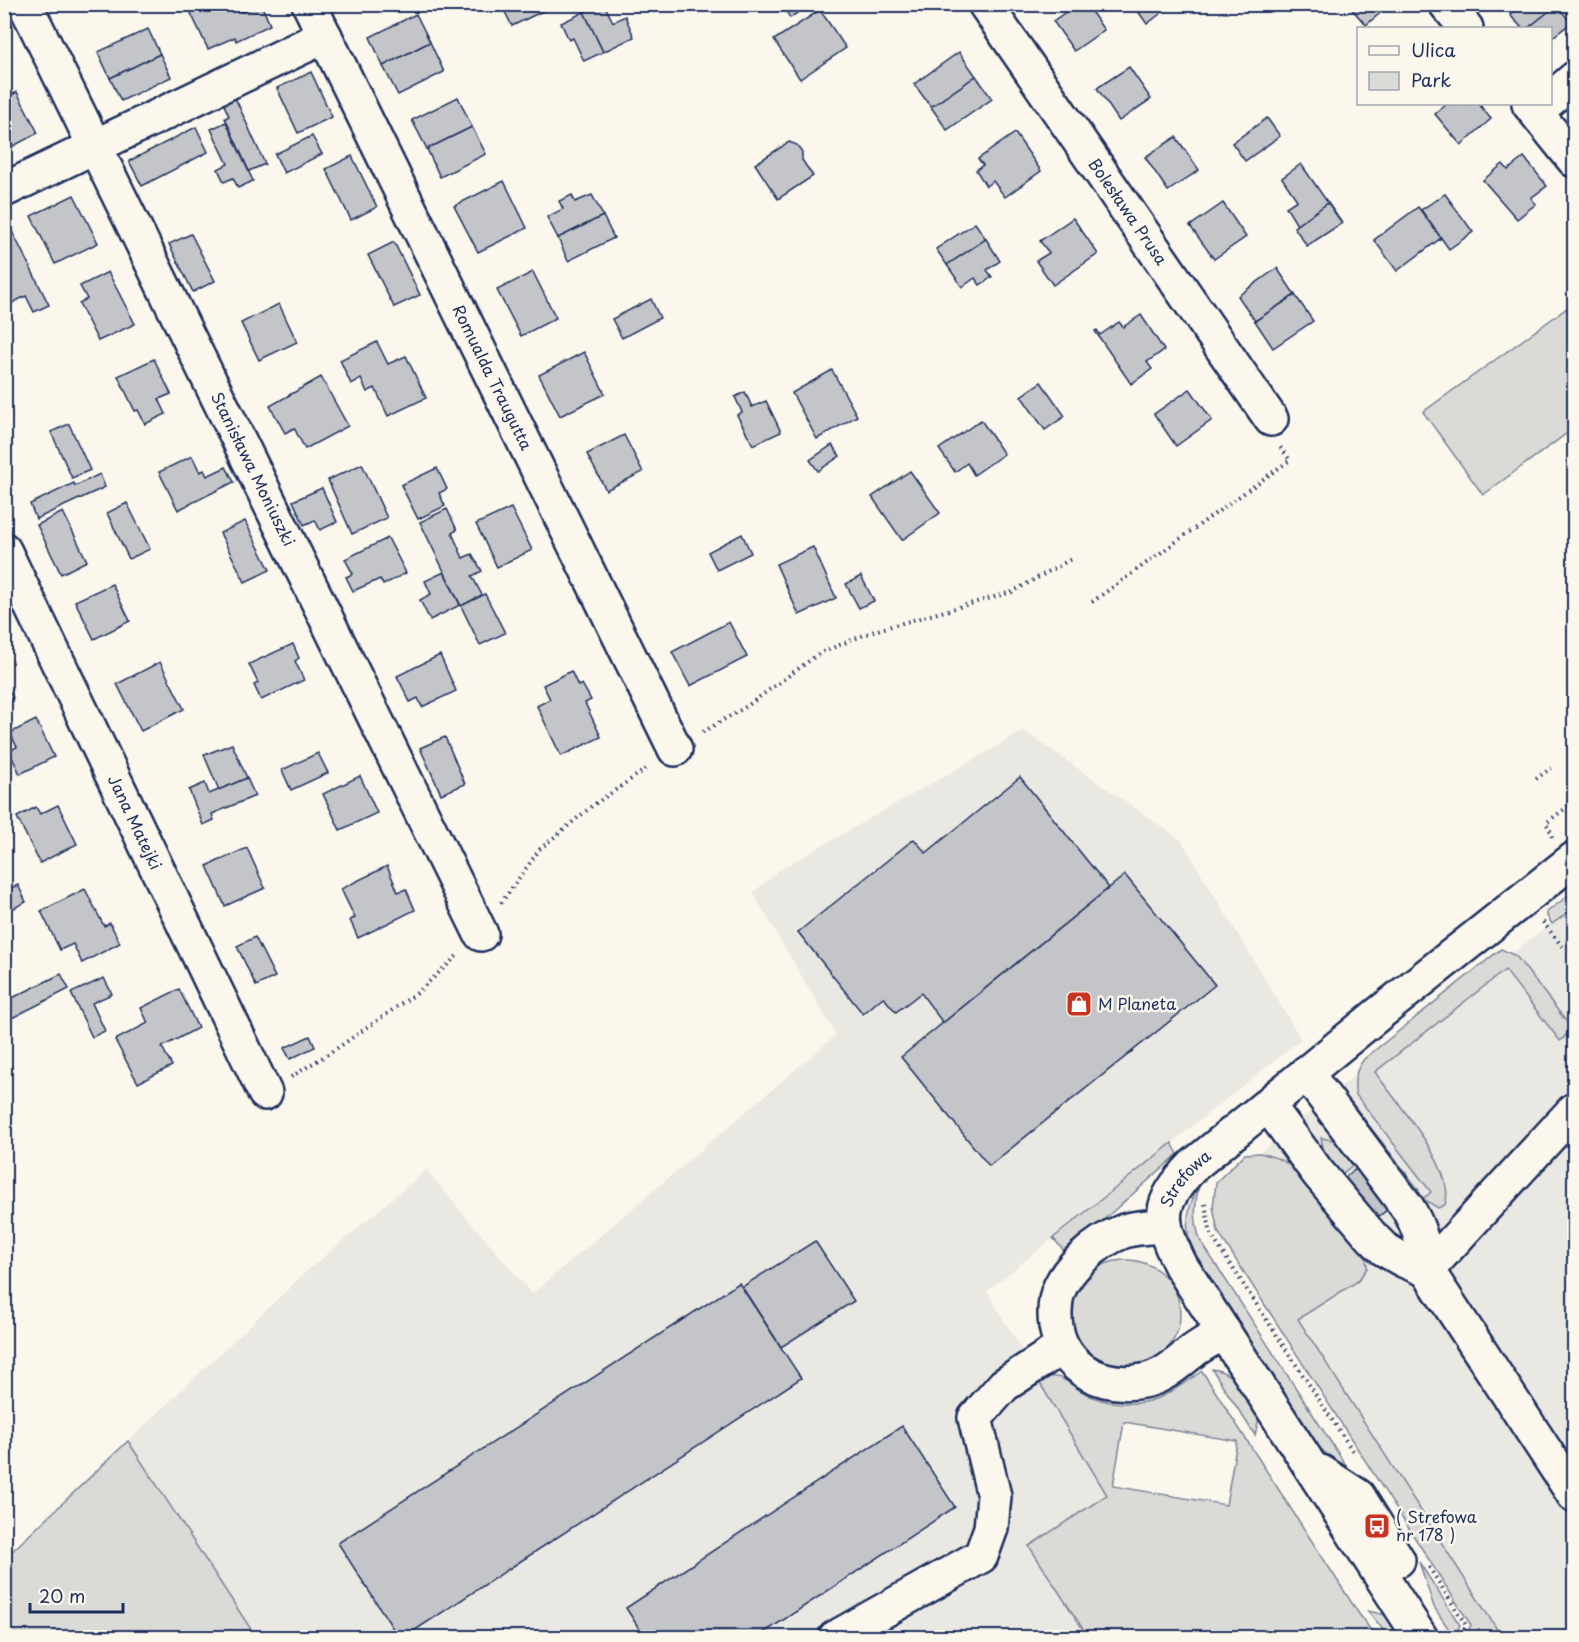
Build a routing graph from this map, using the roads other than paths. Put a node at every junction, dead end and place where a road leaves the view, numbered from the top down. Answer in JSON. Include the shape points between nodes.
{"nodes":[{"id":1,"x":25,"y":4,"type":"edge"},
{"id":2,"x":309,"y":4,"type":"edge"},
{"id":3,"x":985,"y":4,"type":"edge"},
{"id":4,"x":1446,"y":4,"type":"edge"},
{"id":5,"x":1465,"y":27,"type":"edge"},
{"id":6,"x":325,"y":36,"type":"junction"},
{"id":7,"x":1575,"y":79,"type":"edge"},
{"id":8,"x":1552,"y":97,"type":"edge"},
{"id":9,"x":1541,"y":105,"type":"edge"},
{"id":10,"x":94,"y":147,"type":"junction"},
{"id":11,"x":1575,"y":160,"type":"edge"},
{"id":12,"x":4,"y":190,"type":"edge"},
{"id":13,"x":1271,"y":419,"type":"road end"},
{"id":14,"x":4,"y":550,"type":"edge"},
{"id":15,"x":675,"y":749,"type":"road end"},
{"id":16,"x":1575,"y":859,"type":"edge"},
{"id":17,"x":481,"y":934,"type":"road end"},
{"id":18,"x":1306,"y":1073,"type":"junction"},
{"id":19,"x":265,"y":1094,"type":"road end"},
{"id":20,"x":1268,"y":1105,"type":"junction"},
{"id":21,"x":1575,"y":1110,"type":"edge"},
{"id":22,"x":1165,"y":1226,"type":"junction"},
{"id":23,"x":1427,"y":1270,"type":"junction"},
{"id":24,"x":1224,"y":1332,"type":"junction"},
{"id":25,"x":1062,"y":1347,"type":"junction"},
{"id":26,"x":1575,"y":1495,"type":"edge"},
{"id":27,"x":1413,"y":1625,"type":"edge"},
{"id":28,"x":835,"y":1638,"type":"edge"}],
"edges":[{"from":1,"to":10,"type":"street","name":"Stanisława Moniuszki"},
{"from":2,"to":6,"type":"street","name":"Romualda Traugutta"},
{"from":3,"to":13,"type":"street","name":"Bolesława Prusa"},
{"from":4,"to":5,"type":"street"},
{"from":6,"to":10,"type":"street"},
{"from":6,"to":15,"type":"street","name":"Romualda Traugutta"},
{"from":7,"to":8,"type":"street"},
{"from":9,"to":11,"type":"street"},
{"from":10,"to":12,"type":"street"},
{"from":10,"to":17,"type":"street","name":"Stanisława Moniuszki"},
{"from":14,"to":19,"type":"street","name":"Jana Matejki"},
{"from":16,"to":18,"type":"street","name":"Strefowa"},
{"from":18,"to":20,"type":"street","name":"Strefowa"},
{"from":18,"to":23,"type":"street","via":[[1416,1220]]},
{"from":20,"to":22,"type":"street","name":"Strefowa","via":[[1184,1175],[1167,1200]]},
{"from":20,"to":23,"type":"street","via":[[1372,1237],[1393,1254]]},
{"from":21,"to":23,"type":"street"},
{"from":22,"to":24,"type":"street","name":"Strefowa","via":[[1181,1266]]},
{"from":22,"to":25,"type":"street","via":[[1123,1232],[1081,1258],[1065,1276],[1056,1299],[1055,1315]]},
{"from":23,"to":26,"type":"street"},
{"from":24,"to":25,"type":"street","via":[[1165,1373],[1144,1381],[1099,1380],[1077,1366]]},
{"from":24,"to":27,"type":"street","name":"Strefowa"},
{"from":25,"to":28,"type":"street","via":[[1004,1385],[975,1418],[994,1496],[991,1528],[981,1556]]}]}
